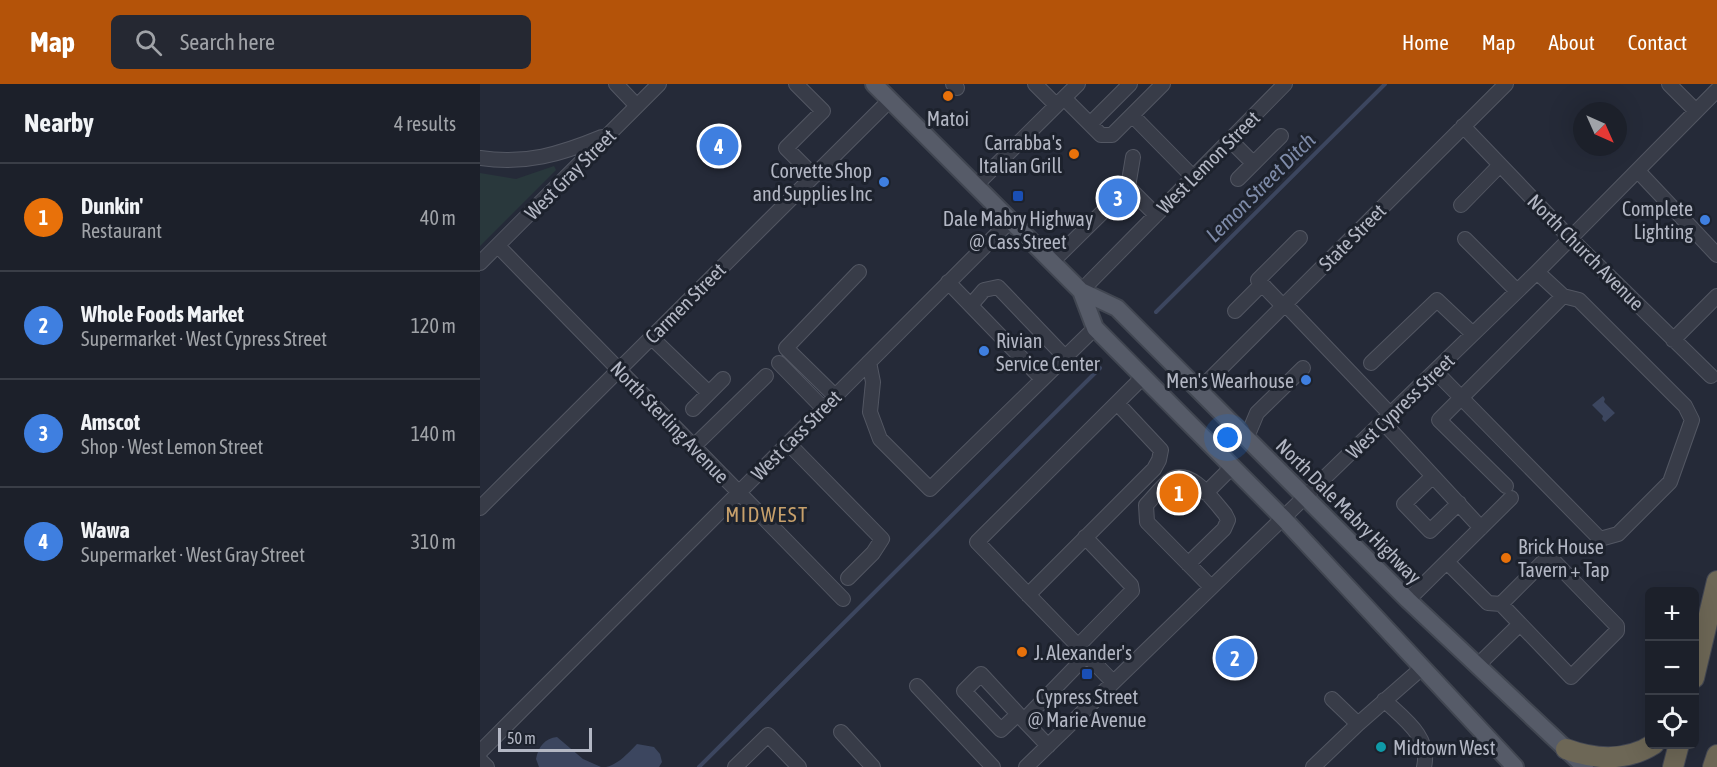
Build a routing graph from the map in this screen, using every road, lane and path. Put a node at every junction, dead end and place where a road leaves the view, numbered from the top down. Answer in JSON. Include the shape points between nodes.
{"nodes":[{"id":1,"x":616,"y":84,"type":"edge"},
{"id":2,"x":658,"y":84,"type":"edge"},
{"id":3,"x":796,"y":84,"type":"edge"},
{"id":4,"x":874,"y":84,"type":"edge"},
{"id":5,"x":1078,"y":84,"type":"edge"},
{"id":6,"x":1130,"y":84,"type":"edge"},
{"id":7,"x":1163,"y":84,"type":"edge"},
{"id":8,"x":1286,"y":84,"type":"edge"},
{"id":9,"x":1506,"y":84,"type":"edge"},
{"id":10,"x":1669,"y":84,"type":"edge"},
{"id":11,"x":1040,"y":86,"type":"edge"},
{"id":12,"x":1717,"y":90,"type":"edge"},
{"id":13,"x":890,"y":100,"type":"junction"},
{"id":14,"x":1060,"y":102,"type":"junction"},
{"id":15,"x":637,"y":106,"type":"junction"},
{"id":16,"x":1696,"y":111,"type":"junction"},
{"id":17,"x":1132,"y":115,"type":"junction"},
{"id":18,"x":1090,"y":124,"type":"junction"},
{"id":19,"x":1463,"y":126,"type":"junction"},
{"id":20,"x":610,"y":134,"type":"junction"},
{"id":21,"x":1281,"y":136,"type":"dead end"},
{"id":22,"x":1230,"y":140,"type":"junction"},
{"id":23,"x":1133,"y":157,"type":"dead end"},
{"id":24,"x":480,"y":158,"type":"edge"},
{"id":25,"x":1253,"y":164,"type":"junction"},
{"id":26,"x":1500,"y":165,"type":"junction"},
{"id":27,"x":1638,"y":171,"type":"junction"},
{"id":28,"x":814,"y":176,"type":"junction"},
{"id":29,"x":1193,"y":177,"type":"junction"},
{"id":30,"x":1238,"y":179,"type":"dead end"},
{"id":31,"x":976,"y":185,"type":"junction"},
{"id":32,"x":1128,"y":187,"type":"junction"},
{"id":33,"x":1461,"y":205,"type":"dead end"},
{"id":34,"x":1156,"y":215,"type":"junction"},
{"id":35,"x":1011,"y":220,"type":"junction"},
{"id":36,"x":1300,"y":238,"type":"dead end"},
{"id":37,"x":1465,"y":239,"type":"dead end"},
{"id":38,"x":1571,"y":239,"type":"junction"},
{"id":39,"x":498,"y":246,"type":"junction"},
{"id":40,"x":1717,"y":255,"type":"edge"},
{"id":41,"x":1052,"y":262,"type":"junction"},
{"id":42,"x":480,"y":263,"type":"edge"},
{"id":43,"x":859,"y":272,"type":"dead end"},
{"id":44,"x":1537,"y":272,"type":"junction"},
{"id":45,"x":948,"y":282,"type":"junction"},
{"id":46,"x":1262,"y":284,"type":"junction"},
{"id":47,"x":1081,"y":291,"type":"junction"},
{"id":48,"x":1517,"y":291,"type":"junction"},
{"id":49,"x":1563,"y":296,"type":"junction"},
{"id":50,"x":1717,"y":296,"type":"edge"},
{"id":51,"x":970,"y":305,"type":"junction"},
{"id":52,"x":1284,"y":305,"type":"junction"},
{"id":53,"x":1235,"y":311,"type":"dead end"},
{"id":54,"x":1095,"y":328,"type":"junction"},
{"id":55,"x":1473,"y":334,"type":"junction"},
{"id":56,"x":651,"y":337,"type":"junction"},
{"id":57,"x":1673,"y":340,"type":"junction"},
{"id":58,"x":1065,"y":357,"type":"junction"},
{"id":59,"x":868,"y":362,"type":"junction"},
{"id":60,"x":779,"y":363,"type":"dead end"},
{"id":61,"x":1371,"y":363,"type":"dead end"},
{"id":62,"x":1303,"y":368,"type":"dead end"},
{"id":63,"x":619,"y":369,"type":"junction"},
{"id":64,"x":1435,"y":371,"type":"junction"},
{"id":65,"x":766,"y":375,"type":"dead end"},
{"id":66,"x":1711,"y":376,"type":"dead end"},
{"id":67,"x":1143,"y":377,"type":"junction"},
{"id":68,"x":723,"y":378,"type":"dead end"},
{"id":69,"x":1042,"y":379,"type":"junction"},
{"id":70,"x":1199,"y":390,"type":"junction"},
{"id":71,"x":709,"y":393,"type":"junction"},
{"id":72,"x":835,"y":396,"type":"junction"},
{"id":73,"x":1461,"y":398,"type":"junction"},
{"id":74,"x":1117,"y":403,"type":"junction"},
{"id":75,"x":823,"y":408,"type":"junction"},
{"id":76,"x":693,"y":409,"type":"dead end"},
{"id":77,"x":1387,"y":418,"type":"junction"},
{"id":78,"x":1246,"y":437,"type":"junction"},
{"id":79,"x":788,"y":443,"type":"junction"},
{"id":80,"x":694,"y":447,"type":"junction"},
{"id":81,"x":1232,"y":467,"type":"junction"},
{"id":82,"x":1433,"y":476,"type":"junction"},
{"id":83,"x":738,"y":492,"type":"junction"},
{"id":84,"x":1206,"y":493,"type":"junction"},
{"id":85,"x":1307,"y":497,"type":"junction"},
{"id":86,"x":1459,"y":503,"type":"junction"},
{"id":87,"x":480,"y":508,"type":"edge"},
{"id":88,"x":1284,"y":519,"type":"junction"},
{"id":89,"x":1482,"y":528,"type":"junction"},
{"id":90,"x":1085,"y":537,"type":"junction"},
{"id":91,"x":1447,"y":562,"type":"junction"},
{"id":92,"x":1188,"y":564,"type":"junction"},
{"id":93,"x":848,"y":578,"type":"dead end"},
{"id":94,"x":1717,"y":581,"type":"edge"},
{"id":95,"x":1211,"y":587,"type":"junction"},
{"id":96,"x":1028,"y":594,"type":"junction"},
{"id":97,"x":843,"y":599,"type":"dead end"},
{"id":98,"x":1408,"y":600,"type":"junction"},
{"id":99,"x":1501,"y":604,"type":"junction"},
{"id":100,"x":1520,"y":624,"type":"junction"},
{"id":101,"x":1083,"y":650,"type":"junction"},
{"id":102,"x":1699,"y":660,"type":"edge"},
{"id":103,"x":1478,"y":665,"type":"junction"},
{"id":104,"x":1423,"y":667,"type":"junction"},
{"id":105,"x":1113,"y":682,"type":"junction"},
{"id":106,"x":917,"y":686,"type":"dead end"},
{"id":107,"x":1332,"y":699,"type":"dead end"},
{"id":108,"x":1384,"y":700,"type":"junction"},
{"id":109,"x":1358,"y":724,"type":"junction"},
{"id":110,"x":841,"y":732,"type":"dead end"},
{"id":111,"x":1048,"y":746,"type":"junction"},
{"id":112,"x":1566,"y":749,"type":"junction"},
{"id":113,"x":1645,"y":749,"type":"edge"},
{"id":114,"x":1677,"y":749,"type":"edge"},
{"id":115,"x":480,"y":752,"type":"edge"},
{"id":116,"x":1717,"y":755,"type":"edge"},
{"id":117,"x":480,"y":760,"type":"edge"},
{"id":118,"x":487,"y":767,"type":"edge"},
{"id":119,"x":735,"y":767,"type":"edge"},
{"id":120,"x":799,"y":767,"type":"edge"},
{"id":121,"x":873,"y":767,"type":"edge"},
{"id":122,"x":993,"y":767,"type":"edge"},
{"id":123,"x":1026,"y":767,"type":"edge"},
{"id":124,"x":1313,"y":767,"type":"edge"},
{"id":125,"x":1424,"y":767,"type":"edge"},
{"id":126,"x":1515,"y":767,"type":"edge"},
{"id":127,"x":1585,"y":767,"type":"edge"},
{"id":128,"x":1673,"y":767,"type":"edge"},
{"id":129,"x":1713,"y":767,"type":"edge"}],
"edges":[{"from":1,"to":15,"type":"street"},
{"from":2,"to":15,"type":"street","name":"West Gray Street"},
{"from":3,"to":28,"type":"street","via":[[823,111],[786,148]]},
{"from":4,"to":13,"type":"main road","name":"North Dale Mabry Highway"},
{"from":5,"to":14,"type":"street"},
{"from":6,"to":18,"type":"street"},
{"from":7,"to":17,"type":"street"},
{"from":8,"to":22,"type":"street","name":"West Lemon Street"},
{"from":9,"to":19,"type":"street","name":"State Street"},
{"from":10,"to":16,"type":"street"},
{"from":11,"to":14,"type":"street"},
{"from":12,"to":16,"type":"street","name":"West Cypress Street"},
{"from":13,"to":28,"type":"street","name":"Carmen Street"},
{"from":13,"to":31,"type":"main road","name":"North Dale Mabry Highway"},
{"from":14,"to":18,"type":"street"},
{"from":14,"to":31,"type":"street"},
{"from":15,"to":20,"type":"street","name":"West Gray Street"},
{"from":16,"to":27,"type":"street","name":"West Cypress Street"},
{"from":17,"to":18,"type":"street","via":[[1112,135],[1101,135]]},
{"from":17,"to":29,"type":"street"},
{"from":19,"to":26,"type":"street","name":"North Church Avenue"},
{"from":19,"to":52,"type":"street","name":"State Street"},
{"from":20,"to":24,"type":"street","via":[[550,156],[518,161]]},
{"from":20,"to":39,"type":"street","name":"West Gray Street"},
{"from":21,"to":25,"type":"street"},
{"from":22,"to":25,"type":"street"},
{"from":22,"to":29,"type":"street","name":"West Lemon Street"},
{"from":23,"to":32,"type":"street"},
{"from":25,"to":30,"type":"street"},
{"from":26,"to":33,"type":"street"},
{"from":26,"to":38,"type":"street","name":"North Church Avenue"},
{"from":27,"to":38,"type":"street","name":"West Cypress Street"},
{"from":27,"to":40,"type":"street"},
{"from":28,"to":56,"type":"street","name":"Carmen Street"},
{"from":29,"to":34,"type":"street","name":"West Lemon Street"},
{"from":31,"to":35,"type":"main road","name":"North Dale Mabry Highway"},
{"from":32,"to":34,"type":"street"},
{"from":32,"to":41,"type":"street"},
{"from":34,"to":47,"type":"street","name":"West Lemon Street"},
{"from":35,"to":41,"type":"main road","name":"North Dale Mabry Highway"},
{"from":35,"to":45,"type":"street","name":"West Cass Street"},
{"from":36,"to":46,"type":"street","via":[[1258,280]]},
{"from":37,"to":48,"type":"street"},
{"from":38,"to":44,"type":"street","name":"West Cypress Street"},
{"from":38,"to":57,"type":"street","name":"North Church Avenue"},
{"from":39,"to":42,"type":"street","name":"West Gray Street"},
{"from":39,"to":63,"type":"street","name":"North Sterling Avenue"},
{"from":41,"to":47,"type":"main road","name":"North Dale Mabry Highway"},
{"from":43,"to":72,"type":"street","via":[[786,348]]},
{"from":44,"to":48,"type":"street","name":"West Cypress Street"},
{"from":44,"to":49,"type":"street"},
{"from":45,"to":51,"type":"street"},
{"from":45,"to":59,"type":"street","name":"West Cass Street"},
{"from":46,"to":52,"type":"street"},
{"from":46,"to":53,"type":"street"},
{"from":47,"to":54,"type":"main road","name":"North Dale Mabry Highway"},
{"from":47,"to":70,"type":"main road","name":"North Dale Mabry Highway","via":[[1117,308]]},
{"from":48,"to":55,"type":"street","name":"West Cypress Street"},
{"from":49,"to":73,"type":"street"},
{"from":49,"to":73,"type":"street","via":[[1579,300],[1685,406],[1692,420],[1670,482],[1618,534],[1599,539]]},
{"from":50,"to":57,"type":"street"},
{"from":51,"to":58,"type":"street","via":[[984,290],[998,287]]},
{"from":51,"to":69,"type":"street"},
{"from":52,"to":70,"type":"street","name":"State Street"},
{"from":52,"to":77,"type":"street"},
{"from":54,"to":58,"type":"street"},
{"from":54,"to":67,"type":"main road","name":"North Dale Mabry Highway"},
{"from":55,"to":61,"type":"street","via":[[1437,300]]},
{"from":55,"to":64,"type":"street","name":"West Cypress Street"},
{"from":56,"to":63,"type":"street","name":"Carmen Street"},
{"from":56,"to":71,"type":"street"},
{"from":57,"to":66,"type":"street","name":"North Church Avenue"},
{"from":58,"to":69,"type":"street"},
{"from":59,"to":69,"type":"street","via":[[873,382],[870,412],[880,439],[930,489]]},
{"from":59,"to":72,"type":"street","name":"West Cass Street"},
{"from":60,"to":75,"type":"street"},
{"from":62,"to":78,"type":"street","via":[[1257,413]]},
{"from":63,"to":80,"type":"street","name":"North Sterling Avenue"},
{"from":63,"to":87,"type":"street","name":"Carmen Street"},
{"from":64,"to":73,"type":"street"},
{"from":64,"to":77,"type":"street","name":"West Cypress Street"},
{"from":65,"to":80,"type":"street"},
{"from":67,"to":74,"type":"street"},
{"from":67,"to":81,"type":"main road","name":"North Dale Mabry Highway"},
{"from":68,"to":71,"type":"street"},
{"from":70,"to":78,"type":"main road","name":"North Dale Mabry Highway"},
{"from":71,"to":76,"type":"street"},
{"from":72,"to":75,"type":"street","name":"West Cass Street"},
{"from":73,"to":89,"type":"street","via":[[1439,420],[1508,492]]},
{"from":74,"to":90,"type":"street","via":[[1161,450],[1160,460]]},
{"from":74,"to":96,"type":"street","via":[[977,542]]},
{"from":75,"to":79,"type":"street","name":"West Cass Street"},
{"from":77,"to":82,"type":"street"},
{"from":77,"to":85,"type":"street","name":"West Cypress Street"},
{"from":78,"to":85,"type":"main road","name":"North Dale Mabry Highway"},
{"from":79,"to":83,"type":"street","name":"West Cass Street"},
{"from":79,"to":93,"type":"street","via":[[882,539]]},
{"from":80,"to":83,"type":"street","name":"North Sterling Avenue"},
{"from":81,"to":84,"type":"street"},
{"from":81,"to":88,"type":"main road","name":"North Dale Mabry Highway"},
{"from":82,"to":86,"type":"street"},
{"from":82,"to":86,"type":"street","via":[[1404,504],[1430,531]]},
{"from":83,"to":97,"type":"street","name":"North Sterling Avenue"},
{"from":83,"to":115,"type":"street","name":"West Cass Street"},
{"from":84,"to":92,"type":"street","via":[[1228,520],[1224,529]]},
{"from":84,"to":92,"type":"street","via":[[1193,480],[1179,477],[1171,479],[1146,505],[1147,522]]},
{"from":85,"to":88,"type":"street","name":"West Cypress Street"},
{"from":85,"to":98,"type":"main road","name":"North Dale Mabry Highway"},
{"from":86,"to":89,"type":"street"},
{"from":88,"to":95,"type":"street","name":"West Cypress Street"},
{"from":88,"to":104,"type":"main road","name":"North Dale Mabry Highway"},
{"from":89,"to":91,"type":"street"},
{"from":90,"to":96,"type":"street"},
{"from":90,"to":101,"type":"street","via":[[1131,585],[1132,591]]},
{"from":91,"to":98,"type":"street"},
{"from":91,"to":99,"type":"street","via":[[1488,603]]},
{"from":92,"to":95,"type":"street"},
{"from":94,"to":102,"type":"highway"},
{"from":95,"to":105,"type":"street","name":"West Cypress Street"},
{"from":96,"to":101,"type":"street"},
{"from":98,"to":103,"type":"main road","name":"North Dale Mabry Highway"},
{"from":99,"to":100,"type":"street"},
{"from":99,"to":100,"type":"street","via":[[1549,556],[1617,626],[1614,635],[1571,677]]},
{"from":100,"to":103,"type":"street"},
{"from":101,"to":105,"type":"street"},
{"from":101,"to":111,"type":"street","via":[[1021,717]]},
{"from":103,"to":112,"type":"main road","name":"North Dale Mabry Highway"},
{"from":104,"to":108,"type":"street"},
{"from":104,"to":126,"type":"main road","name":"North Dale Mabry Highway"},
{"from":105,"to":111,"type":"street","name":"West Cypress Street"},
{"from":106,"to":122,"type":"street"},
{"from":107,"to":109,"type":"street"},
{"from":108,"to":109,"type":"street"},
{"from":108,"to":125,"type":"street","via":[[1419,734],[1425,745]]},
{"from":109,"to":124,"type":"street"},
{"from":110,"to":121,"type":"street"},
{"from":111,"to":123,"type":"street","name":"West Cypress Street"},
{"from":112,"to":113,"type":"highway","via":[[1612,758]]},
{"from":112,"to":127,"type":"main road","name":"North Dale Mabry Highway"},
{"from":114,"to":128,"type":"highway"},
{"from":116,"to":129,"type":"highway"},
{"from":117,"to":118,"type":"street"},
{"from":119,"to":120,"type":"street","via":[[768,735]]}]}
